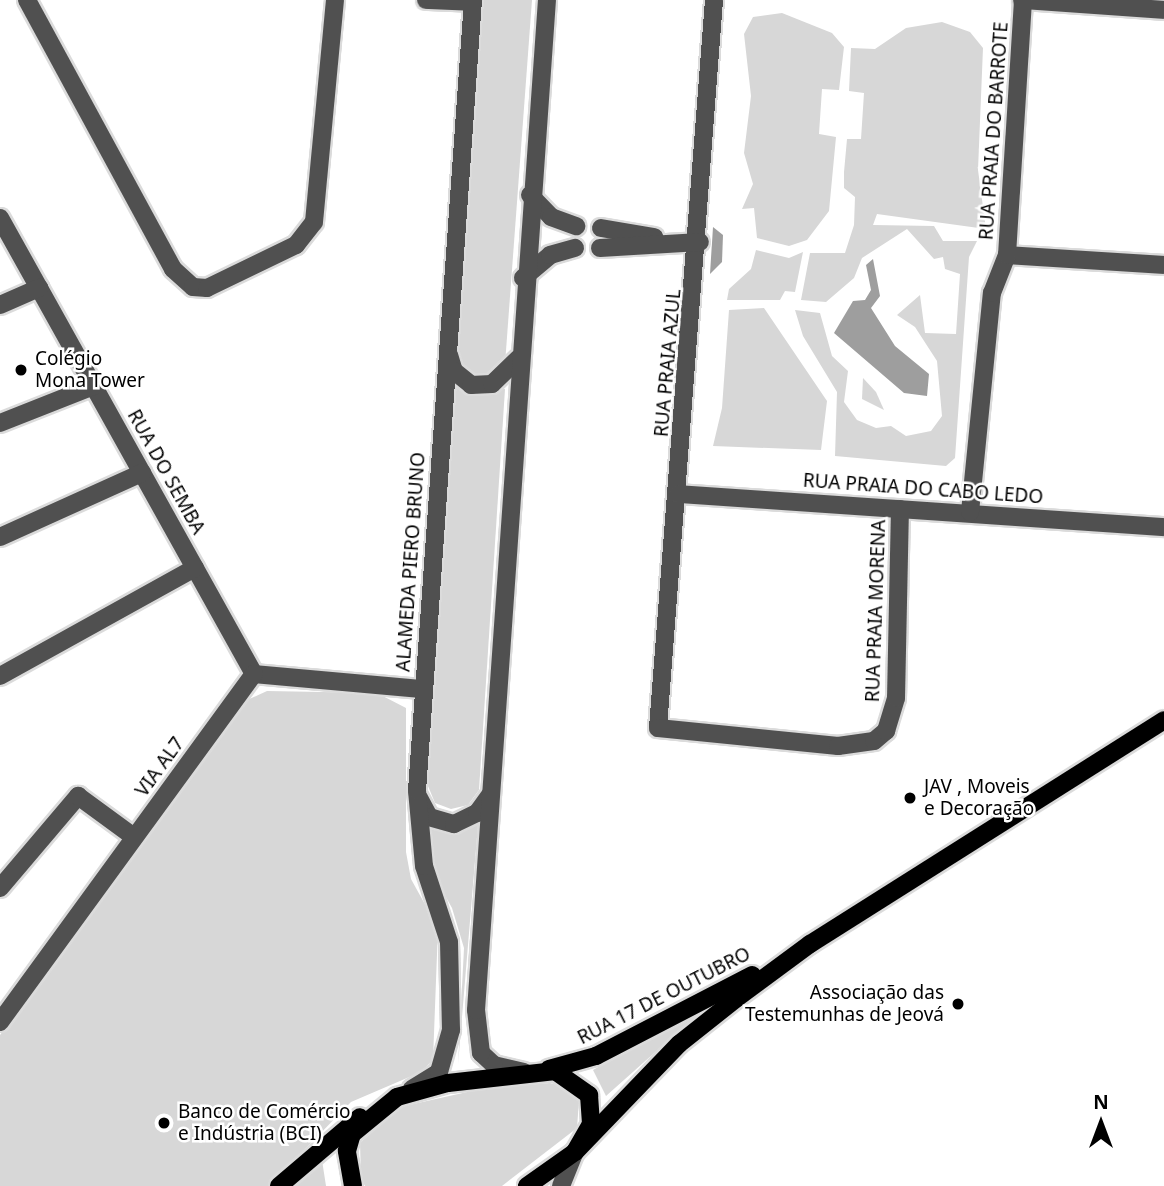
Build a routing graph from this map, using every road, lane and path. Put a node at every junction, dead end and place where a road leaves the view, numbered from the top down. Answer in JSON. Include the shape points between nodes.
{"nodes":[{"id":1,"x":27,"y":0,"type":"edge"},
{"id":2,"x":335,"y":0,"type":"edge"},
{"id":3,"x":426,"y":0,"type":"edge"},
{"id":4,"x":547,"y":0,"type":"edge"},
{"id":5,"x":714,"y":0,"type":"edge"},
{"id":6,"x":1022,"y":0,"type":"edge"},
{"id":7,"x":473,"y":1,"type":"edge"},
{"id":8,"x":1164,"y":10,"type":"edge"},
{"id":9,"x":530,"y":195,"type":"junction"},
{"id":10,"x":0,"y":218,"type":"edge"},
{"id":11,"x":576,"y":226,"type":"dead end"},
{"id":12,"x":601,"y":228,"type":"dead end"},
{"id":13,"x":678,"y":242,"type":"junction"},
{"id":14,"x":700,"y":242,"type":"junction"},
{"id":15,"x":575,"y":248,"type":"dead end"},
{"id":16,"x":600,"y":248,"type":"dead end"},
{"id":17,"x":1007,"y":255,"type":"junction"},
{"id":18,"x":1164,"y":265,"type":"edge"},
{"id":19,"x":523,"y":278,"type":"junction"},
{"id":20,"x":39,"y":288,"type":"junction"},
{"id":21,"x":0,"y":305,"type":"edge"},
{"id":22,"x":448,"y":351,"type":"junction"},
{"id":23,"x":519,"y":358,"type":"junction"},
{"id":24,"x":94,"y":386,"type":"junction"},
{"id":25,"x":0,"y":423,"type":"edge"},
{"id":26,"x":142,"y":473,"type":"junction"},
{"id":27,"x":678,"y":494,"type":"junction"},
{"id":28,"x":900,"y":509,"type":"junction"},
{"id":29,"x":970,"y":512,"type":"junction"},
{"id":30,"x":1164,"y":527,"type":"edge"},
{"id":31,"x":0,"y":537,"type":"edge"},
{"id":32,"x":195,"y":568,"type":"junction"},
{"id":33,"x":254,"y":674,"type":"junction"},
{"id":34,"x":0,"y":676,"type":"edge"},
{"id":35,"x":423,"y":689,"type":"junction"},
{"id":36,"x":1164,"y":720,"type":"edge"},
{"id":37,"x":659,"y":729,"type":"joint"},
{"id":38,"x":417,"y":791,"type":"junction"},
{"id":39,"x":491,"y":794,"type":"junction"},
{"id":40,"x":134,"y":837,"type":"junction"},
{"id":41,"x":0,"y":888,"type":"edge"},
{"id":42,"x":810,"y":944,"type":"junction"},
{"id":43,"x":0,"y":1022,"type":"edge"},
{"id":44,"x":531,"y":1072,"type":"junction"},
{"id":45,"x":397,"y":1097,"type":"junction"},
{"id":46,"x":575,"y":1152,"type":"junction"},
{"id":47,"x":279,"y":1186,"type":"edge"},
{"id":48,"x":353,"y":1186,"type":"edge"},
{"id":49,"x":527,"y":1186,"type":"edge"},
{"id":50,"x":561,"y":1186,"type":"edge"}],
"edges":[{"from":1,"to":2,"type":"street","via":[[173,269],[193,287],[207,288],[296,244],[314,222]]},
{"from":3,"to":7,"type":"street"},
{"from":4,"to":9,"type":"street"},
{"from":5,"to":14,"type":"street","name":"RUA PRAIA AZUL"},
{"from":6,"to":8,"type":"street"},
{"from":6,"to":17,"type":"street","name":"RUA PRAIA DO BARROTE"},
{"from":7,"to":22,"type":"street","name":"ALAMEDA PIERO BRUNO"},
{"from":9,"to":11,"type":"street","via":[[551,217]]},
{"from":9,"to":19,"type":"street"},
{"from":10,"to":20,"type":"street","name":"RUA DO SEMBA"},
{"from":12,"to":13,"type":"street"},
{"from":13,"to":14,"type":"street"},
{"from":13,"to":16,"type":"street"},
{"from":14,"to":27,"type":"street","name":"RUA PRAIA AZUL"},
{"from":15,"to":19,"type":"street","via":[[550,255]]},
{"from":17,"to":18,"type":"street"},
{"from":17,"to":29,"type":"street","name":"RUA PRAIA DO BARROTE","via":[[992,293]]},
{"from":19,"to":23,"type":"street"},
{"from":20,"to":21,"type":"street"},
{"from":20,"to":24,"type":"street","name":"RUA DO SEMBA"},
{"from":22,"to":23,"type":"street","via":[[454,371],[471,385],[492,384]]},
{"from":22,"to":35,"type":"street","name":"ALAMEDA PIERO BRUNO"},
{"from":23,"to":39,"type":"street"},
{"from":24,"to":25,"type":"street"},
{"from":24,"to":26,"type":"street","name":"RUA DO SEMBA"},
{"from":26,"to":31,"type":"street"},
{"from":26,"to":32,"type":"street","name":"RUA DO SEMBA"},
{"from":27,"to":28,"type":"street","name":"RUA PRAIA DO CABO LEDO"},
{"from":27,"to":37,"type":"street","name":"RUA PRAIA AZUL"},
{"from":28,"to":29,"type":"street","name":"RUA PRAIA DO CABO LEDO"},
{"from":28,"to":37,"type":"street","name":"RUA PRAIA MORENA","via":[[896,698],[886,731],[874,741],[838,746]]},
{"from":29,"to":30,"type":"street","name":"RUA PRAIA DO CABO LEDO"},
{"from":32,"to":33,"type":"street","name":"RUA DO SEMBA"},
{"from":32,"to":34,"type":"street"},
{"from":33,"to":35,"type":"street"},
{"from":33,"to":40,"type":"street","name":"VIA AL7"},
{"from":35,"to":38,"type":"street","name":"ALAMEDA PIERO BRUNO"},
{"from":36,"to":42,"type":"main road","name":"RUA 17 DE OUTUBRO"},
{"from":38,"to":39,"type":"street","via":[[429,817],[454,824],[477,813]]},
{"from":38,"to":45,"type":"street","name":"ALAMEDA PIERO BRUNO","via":[[424,866],[449,942],[451,1030],[439,1072]]},
{"from":39,"to":44,"type":"street","via":[[477,1031],[481,1053],[494,1065]]},
{"from":40,"to":41,"type":"street","via":[[78,796]]},
{"from":40,"to":43,"type":"street","name":"VIA AL7"},
{"from":42,"to":44,"type":"main road","name":"RUA 17 DE OUTUBRO","via":[[596,1056]]},
{"from":42,"to":46,"type":"main road","name":"RUA 17 DE OUTUBRO","via":[[679,1044]]},
{"from":44,"to":45,"type":"main road"},
{"from":44,"to":46,"type":"main road","via":[[569,1076],[589,1095],[591,1124]]},
{"from":45,"to":47,"type":"main road","via":[[328,1138]]},
{"from":45,"to":48,"type":"main road","via":[[352,1134],[347,1151]]},
{"from":46,"to":49,"type":"main road","name":"RUA 17 DE OUTUBRO"},
{"from":46,"to":50,"type":"street"}]}
